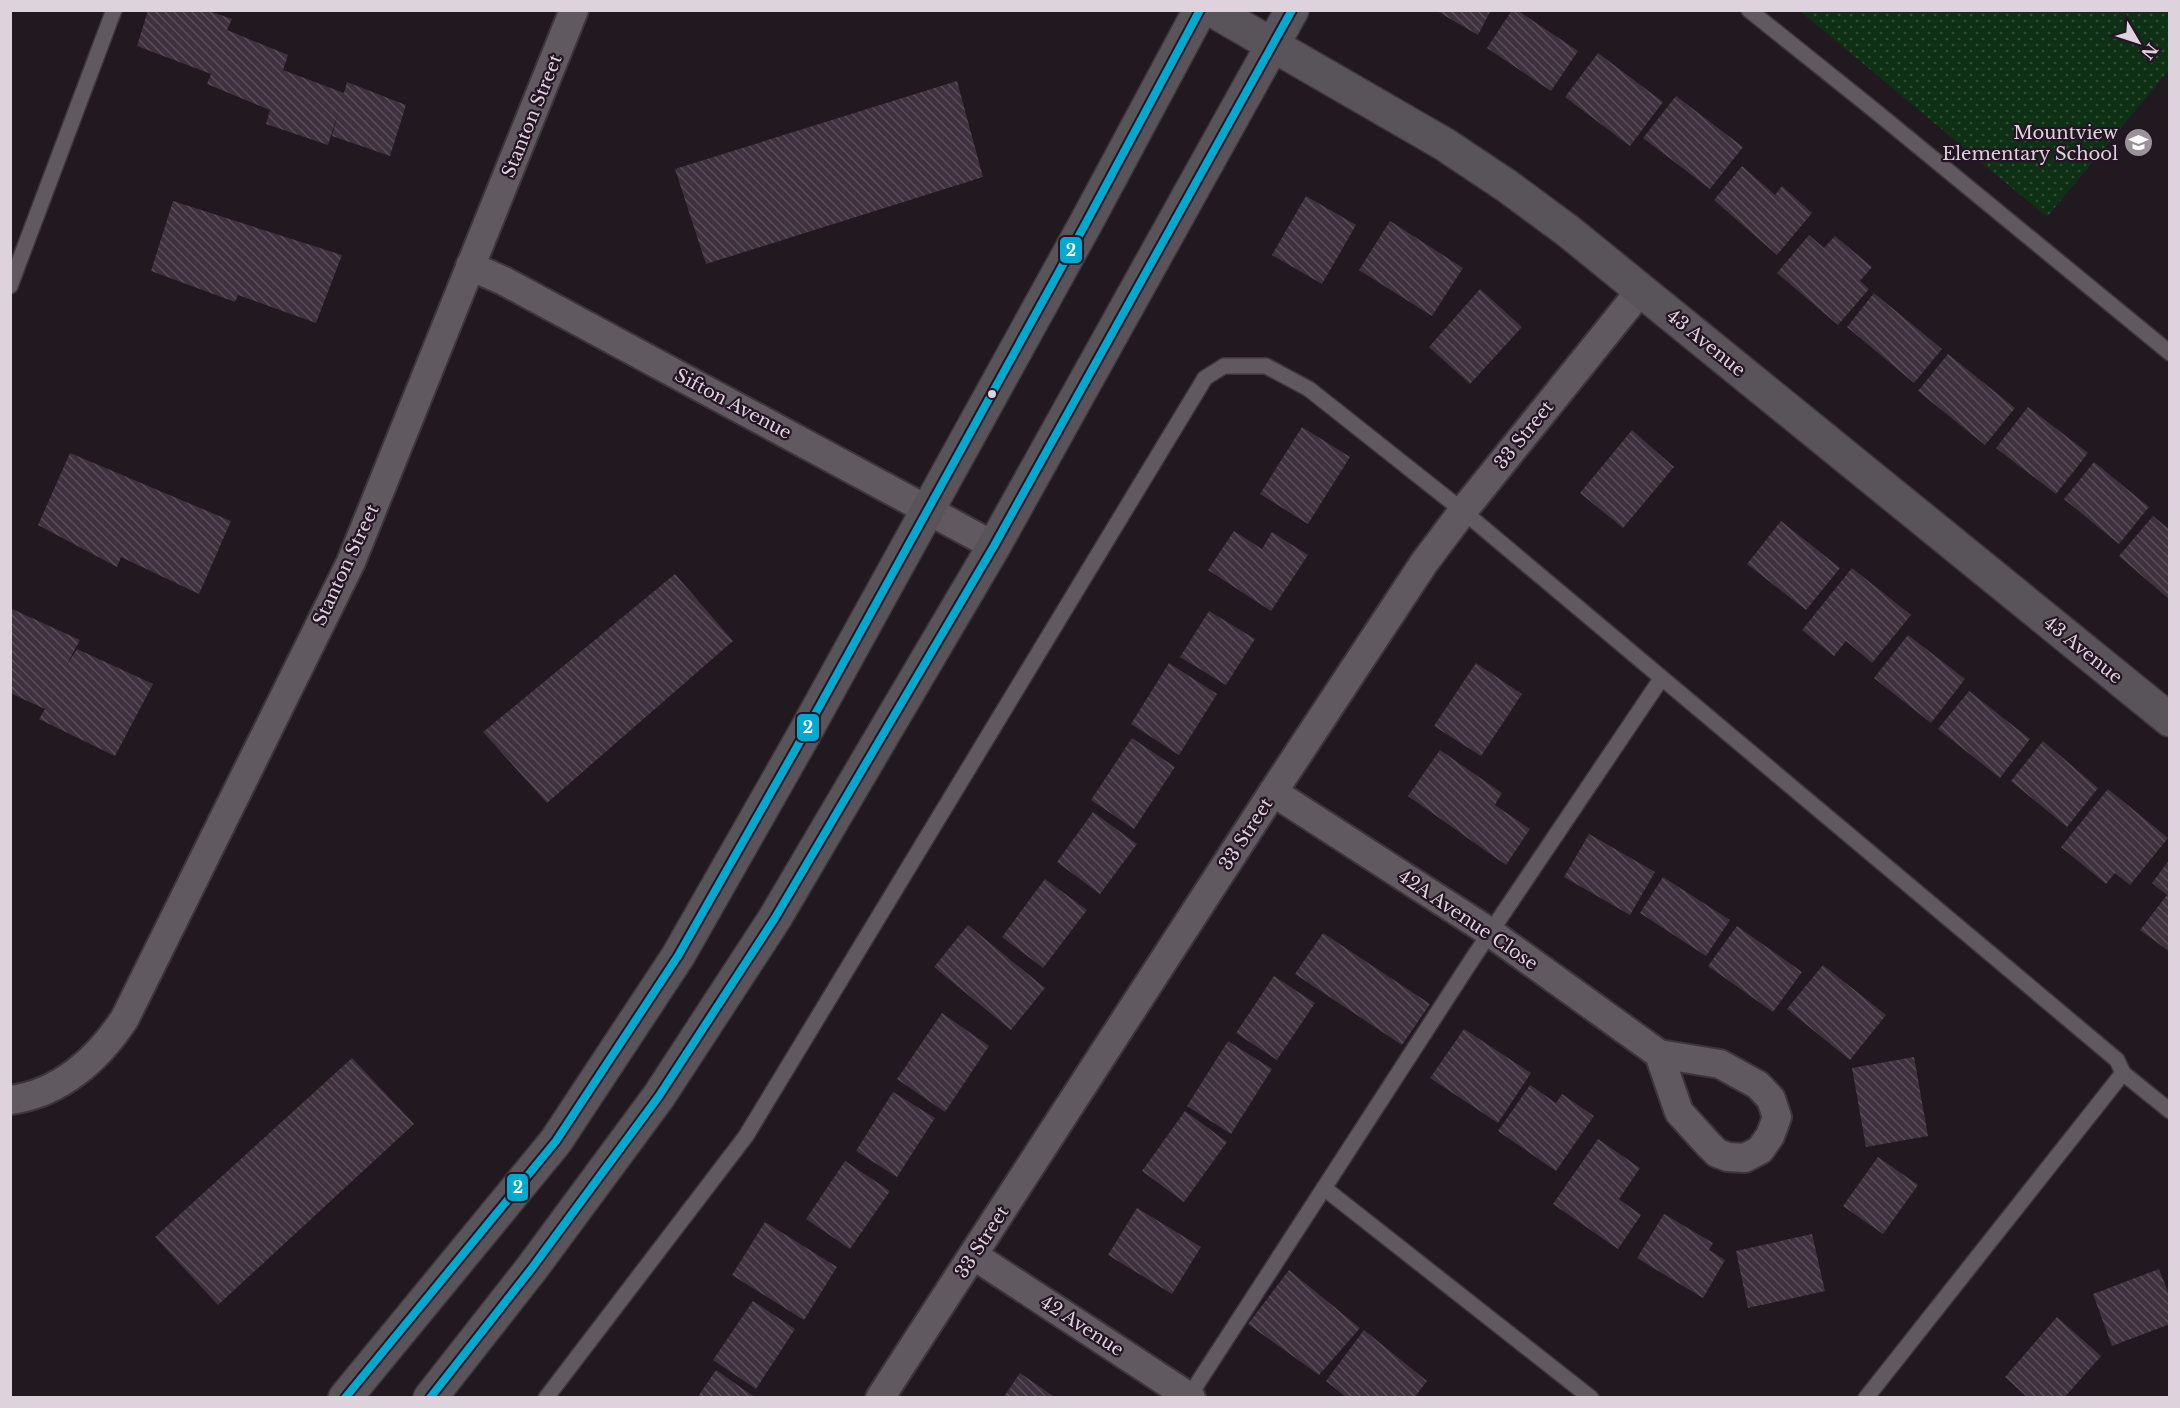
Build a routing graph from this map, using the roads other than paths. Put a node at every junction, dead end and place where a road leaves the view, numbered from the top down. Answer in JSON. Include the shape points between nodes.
{"nodes":[{"id":1,"x":114,"y":10,"type":"edge"},
{"id":2,"x":574,"y":10,"type":"edge"},
{"id":3,"x":1200,"y":10,"type":"edge"},
{"id":4,"x":1212,"y":10,"type":"edge"},
{"id":5,"x":1292,"y":10,"type":"edge"},
{"id":6,"x":1749,"y":10,"type":"edge"},
{"id":7,"x":1274,"y":45,"type":"junction"},
{"id":8,"x":471,"y":266,"type":"junction"},
{"id":9,"x":10,"y":286,"type":"edge"},
{"id":10,"x":1641,"y":290,"type":"junction"},
{"id":11,"x":2169,"y":353,"type":"edge"},
{"id":12,"x":927,"y":510,"type":"junction"},
{"id":13,"x":1462,"y":511,"type":"junction"},
{"id":14,"x":994,"y":546,"type":"junction"},
{"id":15,"x":1661,"y":679,"type":"junction"},
{"id":16,"x":2169,"y":720,"type":"edge"},
{"id":17,"x":1273,"y":792,"type":"junction"},
{"id":18,"x":1491,"y":933,"type":"junction"},
{"id":19,"x":1659,"y":1054,"type":"dead end"},
{"id":20,"x":2122,"y":1073,"type":"junction"},
{"id":21,"x":10,"y":1100,"type":"edge"},
{"id":22,"x":2169,"y":1111,"type":"edge"},
{"id":23,"x":1324,"y":1188,"type":"junction"},
{"id":24,"x":973,"y":1255,"type":"junction"},
{"id":25,"x":1189,"y":1397,"type":"edge"},
{"id":26,"x":345,"y":1398,"type":"edge"},
{"id":27,"x":430,"y":1398,"type":"edge"},
{"id":28,"x":546,"y":1398,"type":"edge"},
{"id":29,"x":880,"y":1398,"type":"edge"},
{"id":30,"x":1591,"y":1398,"type":"edge"},
{"id":31,"x":1866,"y":1398,"type":"edge"}],
"edges":[{"from":1,"to":9,"type":"lane"},
{"from":2,"to":8,"type":"street","name":"Stanton Street"},
{"from":3,"to":12,"type":"main road"},
{"from":4,"to":7,"type":"main road","name":"43 Avenue"},
{"from":5,"to":7,"type":"main road"},
{"from":6,"to":11,"type":"lane"},
{"from":7,"to":10,"type":"main road","name":"43 Avenue","via":[[1444,144],[1507,186]]},
{"from":7,"to":14,"type":"main road"},
{"from":8,"to":12,"type":"street","name":"Sifton Avenue"},
{"from":8,"to":21,"type":"street","name":"Stanton Street","via":[[351,562],[125,1018],[112,1038],[80,1070],[37,1093]]},
{"from":10,"to":13,"type":"street","name":"33 Street"},
{"from":10,"to":16,"type":"main road","name":"43 Avenue"},
{"from":12,"to":14,"type":"street","name":"Sifton Avenue"},
{"from":12,"to":26,"type":"main road","via":[[802,738],[665,975],[556,1142]]},
{"from":13,"to":15,"type":"lane"},
{"from":13,"to":17,"type":"street","name":"33 Street","via":[[1393,608]]},
{"from":13,"to":28,"type":"lane","via":[[1309,389],[1266,366],[1224,366],[1206,378],[746,1136]]},
{"from":14,"to":27,"type":"main road","via":[[775,918],[659,1096]]},
{"from":15,"to":18,"type":"lane"},
{"from":15,"to":20,"type":"lane","via":[[2117,1060]]},
{"from":17,"to":18,"type":"street","name":"42A Avenue Close"},
{"from":17,"to":24,"type":"street","name":"33 Street"},
{"from":18,"to":19,"type":"street","name":"42A Avenue Close"},
{"from":18,"to":23,"type":"lane"},
{"from":20,"to":22,"type":"lane"},
{"from":20,"to":31,"type":"lane"},
{"from":23,"to":25,"type":"lane"},
{"from":23,"to":30,"type":"lane"},
{"from":24,"to":25,"type":"street","name":"42 Avenue"},
{"from":24,"to":29,"type":"street","name":"33 Street"}]}
